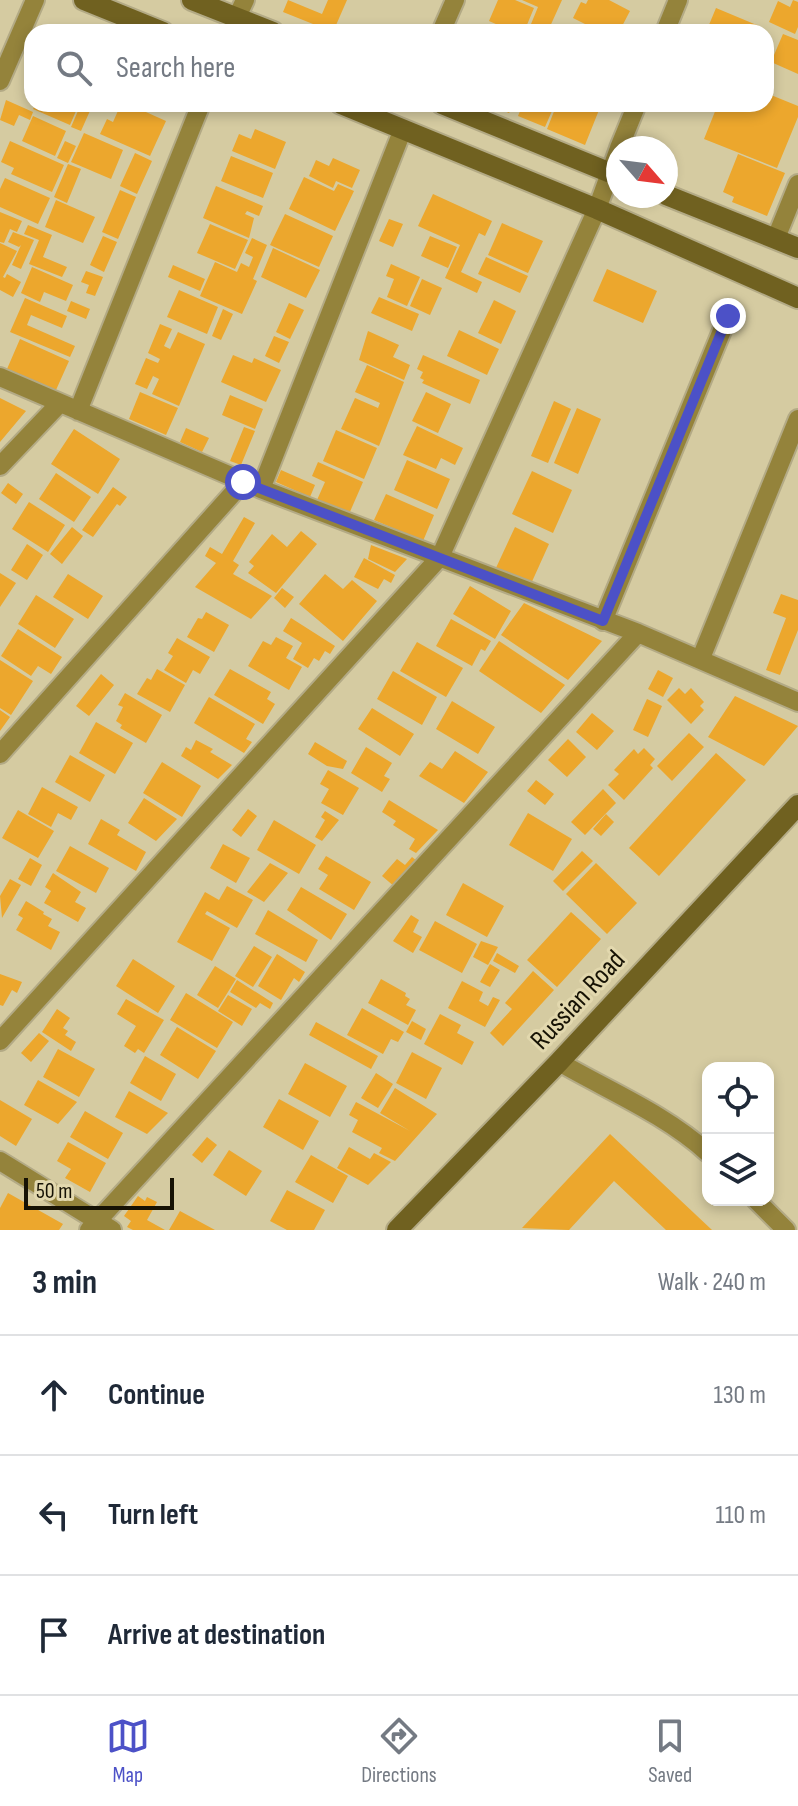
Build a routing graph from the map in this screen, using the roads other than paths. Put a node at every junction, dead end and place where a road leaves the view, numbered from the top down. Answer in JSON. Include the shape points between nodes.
{"nodes":[{"id":1,"x":35,"y":0,"type":"edge"},
{"id":2,"x":84,"y":0,"type":"edge"},
{"id":3,"x":192,"y":0,"type":"edge"},
{"id":4,"x":455,"y":0,"type":"edge"},
{"id":5,"x":678,"y":0,"type":"edge"},
{"id":6,"x":241,"y":8,"type":"edge"},
{"id":7,"x":25,"y":24,"type":"edge"},
{"id":8,"x":143,"y":24,"type":"edge"},
{"id":9,"x":262,"y":24,"type":"edge"},
{"id":10,"x":444,"y":24,"type":"edge"},
{"id":11,"x":668,"y":24,"type":"edge"},
{"id":12,"x":24,"y":25,"type":"edge"},
{"id":13,"x":0,"y":81,"type":"edge"},
{"id":14,"x":198,"y":112,"type":"edge"},
{"id":15,"x":361,"y":112,"type":"edge"},
{"id":16,"x":462,"y":112,"type":"edge"},
{"id":17,"x":634,"y":112,"type":"edge"},
{"id":18,"x":403,"y":129,"type":"junction"},
{"id":19,"x":624,"y":136,"type":"edge"},
{"id":20,"x":606,"y":171,"type":"edge"},
{"id":21,"x":798,"y":184,"type":"edge"},
{"id":22,"x":606,"y":190,"type":"edge"},
{"id":23,"x":678,"y":200,"type":"edge"},
{"id":24,"x":597,"y":209,"type":"junction"},
{"id":25,"x":776,"y":238,"type":"junction"},
{"id":26,"x":798,"y":248,"type":"edge"},
{"id":27,"x":798,"y":298,"type":"edge"},
{"id":28,"x":728,"y":316,"type":"dead end"},
{"id":29,"x":0,"y":377,"type":"edge"},
{"id":30,"x":60,"y":403,"type":"junction"},
{"id":31,"x":78,"y":411,"type":"junction"},
{"id":32,"x":798,"y":419,"type":"edge"},
{"id":33,"x":0,"y":466,"type":"edge"},
{"id":34,"x":252,"y":486,"type":"junction"},
{"id":35,"x":440,"y":557,"type":"junction"},
{"id":36,"x":603,"y":621,"type":"junction"},
{"id":37,"x":638,"y":633,"type":"junction"},
{"id":38,"x":701,"y":658,"type":"junction"},
{"id":39,"x":798,"y":702,"type":"edge"},
{"id":40,"x":0,"y":754,"type":"edge"},
{"id":41,"x":798,"y":805,"type":"edge"},
{"id":42,"x":0,"y":1041,"type":"edge"},
{"id":43,"x":559,"y":1062,"type":"junction"},
{"id":44,"x":702,"y":1149,"type":"edge"},
{"id":45,"x":0,"y":1161,"type":"edge"},
{"id":46,"x":762,"y":1206,"type":"edge"},
{"id":47,"x":99,"y":1227,"type":"edge"},
{"id":48,"x":397,"y":1230,"type":"edge"},
{"id":49,"x":786,"y":1230,"type":"edge"}],
"edges":[{"from":1,"to":7,"type":"street"},
{"from":2,"to":8,"type":"street"},
{"from":3,"to":6,"type":"street"},
{"from":4,"to":10,"type":"street"},
{"from":5,"to":11,"type":"street"},
{"from":6,"to":9,"type":"street"},
{"from":12,"to":13,"type":"street"},
{"from":14,"to":31,"type":"street"},
{"from":15,"to":18,"type":"street"},
{"from":16,"to":20,"type":"street"},
{"from":17,"to":19,"type":"street"},
{"from":18,"to":24,"type":"street"},
{"from":18,"to":34,"type":"street"},
{"from":21,"to":25,"type":"street"},
{"from":22,"to":24,"type":"street"},
{"from":23,"to":25,"type":"street"},
{"from":24,"to":27,"type":"street"},
{"from":24,"to":35,"type":"street"},
{"from":25,"to":26,"type":"street"},
{"from":28,"to":36,"type":"street"},
{"from":29,"to":30,"type":"street"},
{"from":30,"to":31,"type":"street"},
{"from":30,"to":33,"type":"street"},
{"from":31,"to":34,"type":"street"},
{"from":32,"to":38,"type":"street"},
{"from":34,"to":35,"type":"street"},
{"from":34,"to":40,"type":"street"},
{"from":35,"to":36,"type":"street"},
{"from":35,"to":42,"type":"street"},
{"from":36,"to":37,"type":"street"},
{"from":37,"to":38,"type":"street"},
{"from":37,"to":47,"type":"street"},
{"from":38,"to":39,"type":"street"},
{"from":41,"to":43,"type":"street","name":"Russian Road"},
{"from":43,"to":44,"type":"street","via":[[651,1111]]},
{"from":43,"to":48,"type":"street","name":"Russian Road"},
{"from":45,"to":47,"type":"street"},
{"from":46,"to":49,"type":"street"}]}
